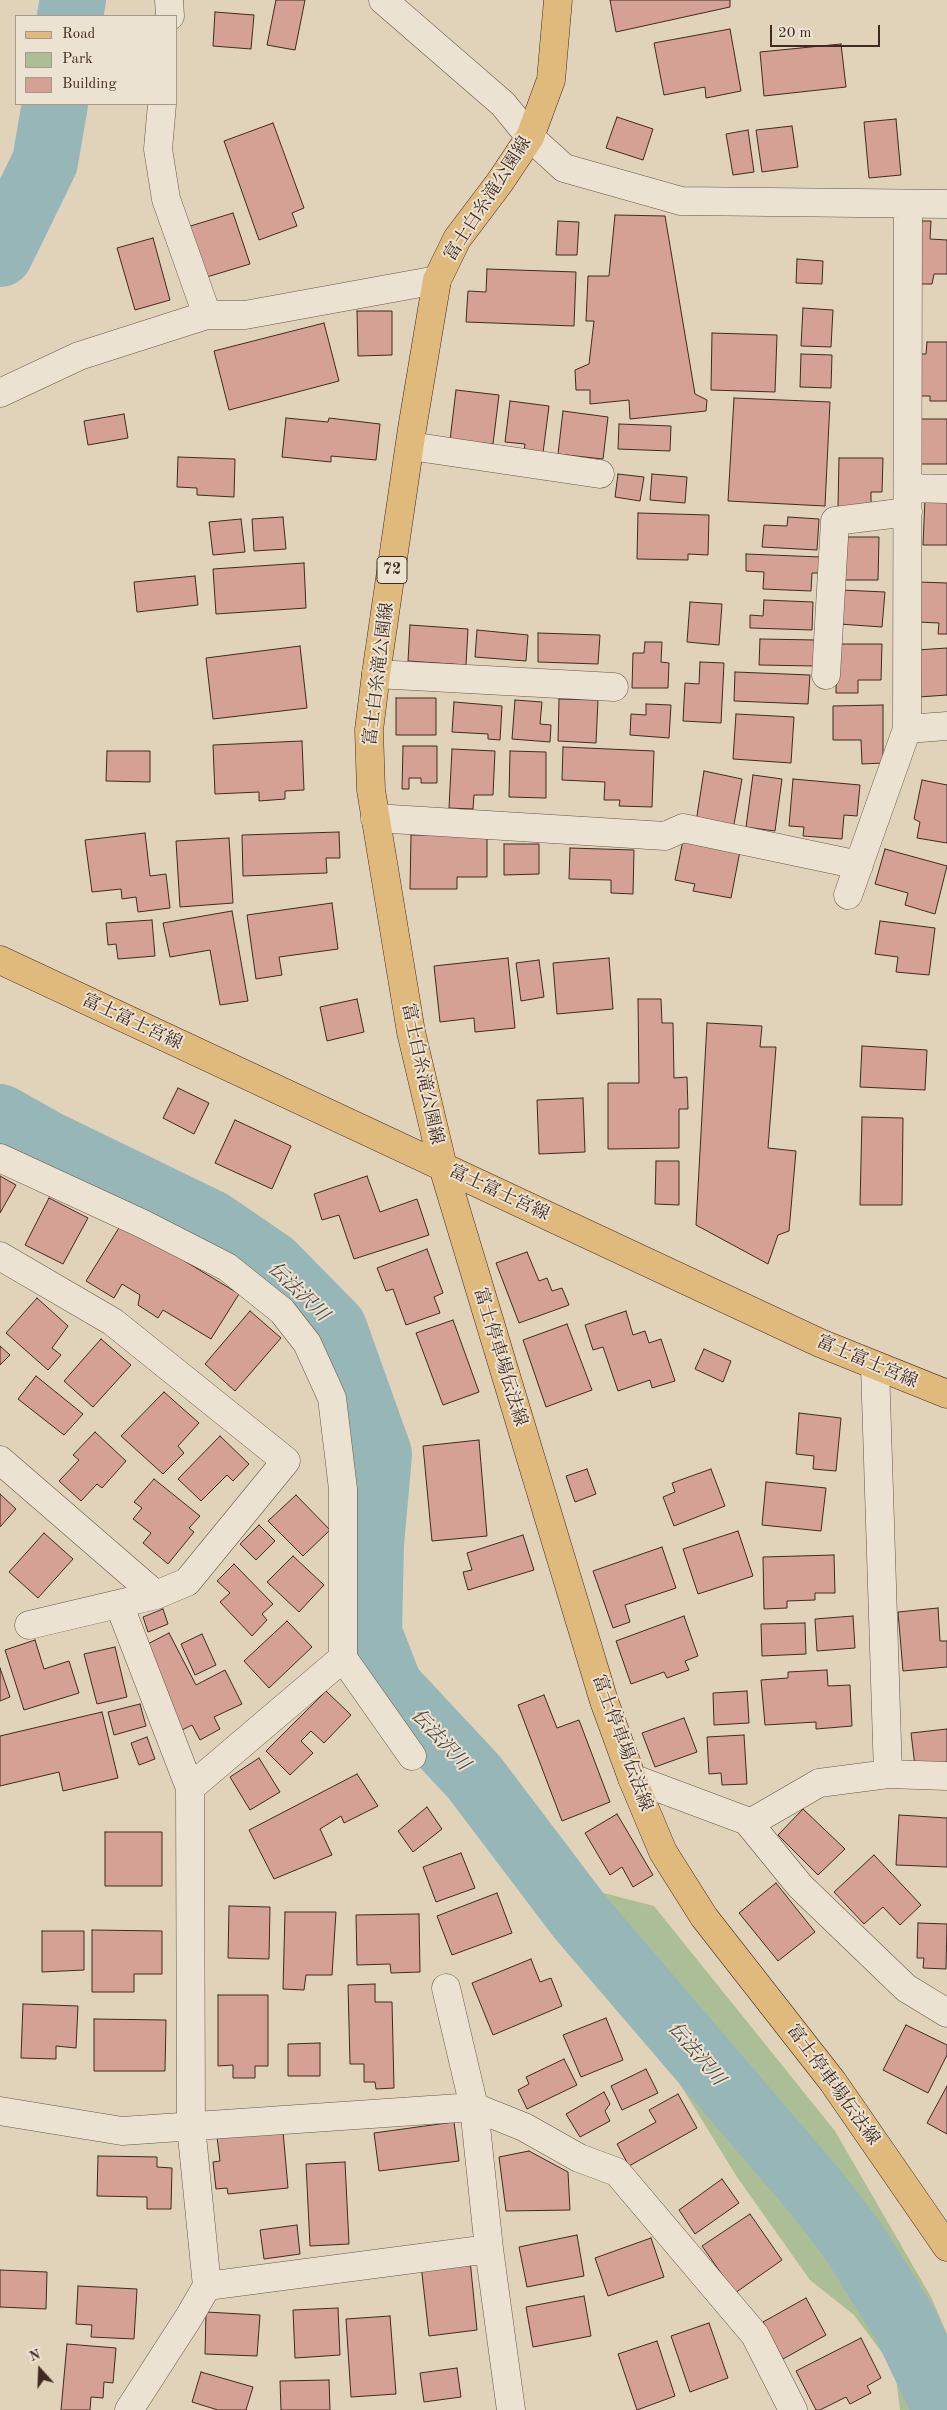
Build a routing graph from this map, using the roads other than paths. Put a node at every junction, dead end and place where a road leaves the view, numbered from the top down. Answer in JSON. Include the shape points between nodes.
{"nodes":[{"id":1,"x":169,"y":0,"type":"edge"},
{"id":2,"x":383,"y":0,"type":"edge"},
{"id":3,"x":558,"y":0,"type":"edge"},
{"id":4,"x":170,"y":15,"type":"edge"},
{"id":5,"x":162,"y":105,"type":"edge"},
{"id":6,"x":530,"y":137,"type":"junction"},
{"id":7,"x":908,"y":204,"type":"junction"},
{"id":8,"x":947,"y":204,"type":"edge"},
{"id":9,"x":437,"y":280,"type":"junction"},
{"id":10,"x":207,"y":315,"type":"junction"},
{"id":11,"x":0,"y":393,"type":"edge"},
{"id":12,"x":410,"y":446,"type":"junction"},
{"id":13,"x":600,"y":474,"type":"dead end"},
{"id":14,"x":947,"y":489,"type":"edge"},
{"id":15,"x":909,"y":500,"type":"junction"},
{"id":16,"x":376,"y":674,"type":"junction"},
{"id":17,"x":826,"y":675,"type":"dead end"},
{"id":18,"x":614,"y":687,"type":"dead end"},
{"id":19,"x":947,"y":726,"type":"edge"},
{"id":20,"x":907,"y":729,"type":"junction"},
{"id":21,"x":375,"y":818,"type":"junction"},
{"id":22,"x":859,"y":865,"type":"junction"},
{"id":23,"x":848,"y":895,"type":"dead end"},
{"id":24,"x":0,"y":960,"type":"edge"},
{"id":25,"x":0,"y":1158,"type":"edge"},
{"id":26,"x":443,"y":1167,"type":"junction"},
{"id":27,"x":0,"y":1256,"type":"edge"},
{"id":28,"x":875,"y":1366,"type":"junction"},
{"id":29,"x":947,"y":1394,"type":"edge"},
{"id":30,"x":0,"y":1460,"type":"edge"},
{"id":31,"x":156,"y":1595,"type":"junction"},
{"id":32,"x":119,"y":1604,"type":"junction"},
{"id":33,"x":29,"y":1625,"type":"dead end"},
{"id":34,"x":343,"y":1658,"type":"junction"},
{"id":35,"x":412,"y":1756,"type":"dead end"},
{"id":36,"x":888,"y":1774,"type":"junction"},
{"id":37,"x":947,"y":1776,"type":"edge"},
{"id":38,"x":632,"y":1778,"type":"junction"},
{"id":39,"x":190,"y":1788,"type":"junction"},
{"id":40,"x":750,"y":1823,"type":"junction"},
{"id":41,"x":446,"y":1988,"type":"dead end"},
{"id":42,"x":947,"y":2013,"type":"edge"},
{"id":43,"x":474,"y":2107,"type":"junction"},
{"id":44,"x":0,"y":2110,"type":"edge"},
{"id":45,"x":191,"y":2126,"type":"junction"},
{"id":46,"x":947,"y":2247,"type":"edge"},
{"id":47,"x":489,"y":2249,"type":"junction"},
{"id":48,"x":207,"y":2286,"type":"junction"},
{"id":49,"x":129,"y":2410,"type":"edge"},
{"id":50,"x":511,"y":2410,"type":"edge"},
{"id":51,"x":793,"y":2410,"type":"edge"}],
"edges":[{"from":1,"to":4,"type":"street"},
{"from":2,"to":6,"type":"street","via":[[503,104]]},
{"from":3,"to":6,"type":"main road","name":"富士白糸滝公園線","number":"72","via":[[551,80]]},
{"from":5,"to":10,"type":"street","via":[[158,149],[166,199]]},
{"from":6,"to":7,"type":"street","via":[[564,168],[682,201]]},
{"from":6,"to":9,"type":"main road","name":"富士白糸滝公園線","number":"72","via":[[457,240]]},
{"from":7,"to":8,"type":"street"},
{"from":7,"to":15,"type":"street"},
{"from":9,"to":10,"type":"street","via":[[245,315]]},
{"from":9,"to":12,"type":"main road","name":"富士白糸滝公園線","number":"72"},
{"from":10,"to":11,"type":"street","via":[[79,356]]},
{"from":12,"to":13,"type":"street"},
{"from":12,"to":16,"type":"main road","name":"富士白糸滝公園線","number":"72"},
{"from":14,"to":15,"type":"street"},
{"from":15,"to":17,"type":"street","via":[[835,521]]},
{"from":15,"to":20,"type":"street"},
{"from":16,"to":18,"type":"street"},
{"from":16,"to":21,"type":"main road","name":"富士白糸滝公園線","number":"72","via":[[369,730]]},
{"from":19,"to":20,"type":"street"},
{"from":20,"to":22,"type":"street"},
{"from":21,"to":22,"type":"street","via":[[665,836],[683,828]]},
{"from":21,"to":26,"type":"main road","name":"富士白糸滝公園線","number":"72","via":[[410,1032]]},
{"from":22,"to":23,"type":"street"},
{"from":24,"to":26,"type":"main road","name":"富士富士宮線"},
{"from":25,"to":34,"type":"street","via":[[227,1267],[282,1311],[307,1343],[332,1398],[342,1480]]},
{"from":26,"to":28,"type":"main road","name":"富士富士宮線"},
{"from":26,"to":38,"type":"main road","name":"富士停車場伝法線","via":[[604,1700]]},
{"from":27,"to":31,"type":"street","via":[[113,1322],[286,1461],[186,1582]]},
{"from":28,"to":29,"type":"main road","name":"富士富士宮線"},
{"from":28,"to":36,"type":"street"},
{"from":30,"to":31,"type":"street"},
{"from":31,"to":32,"type":"street"},
{"from":32,"to":33,"type":"street"},
{"from":32,"to":39,"type":"street"},
{"from":34,"to":35,"type":"street"},
{"from":34,"to":39,"type":"street"},
{"from":36,"to":37,"type":"street"},
{"from":36,"to":40,"type":"street","via":[[819,1783]]},
{"from":38,"to":40,"type":"street"},
{"from":38,"to":46,"type":"main road","name":"富士停車場伝法線","via":[[663,1852],[704,1917],[833,2082]]},
{"from":39,"to":45,"type":"street"},
{"from":40,"to":42,"type":"street","via":[[800,1886],[906,1988]]},
{"from":41,"to":43,"type":"street"},
{"from":43,"to":45,"type":"street"},
{"from":43,"to":47,"type":"street"},
{"from":43,"to":51,"type":"street","via":[[524,2127],[579,2158],[617,2172],[755,2335]]},
{"from":44,"to":45,"type":"street","via":[[122,2130]]},
{"from":45,"to":48,"type":"street"},
{"from":47,"to":48,"type":"street"},
{"from":47,"to":50,"type":"street"},
{"from":48,"to":49,"type":"street"}]}
